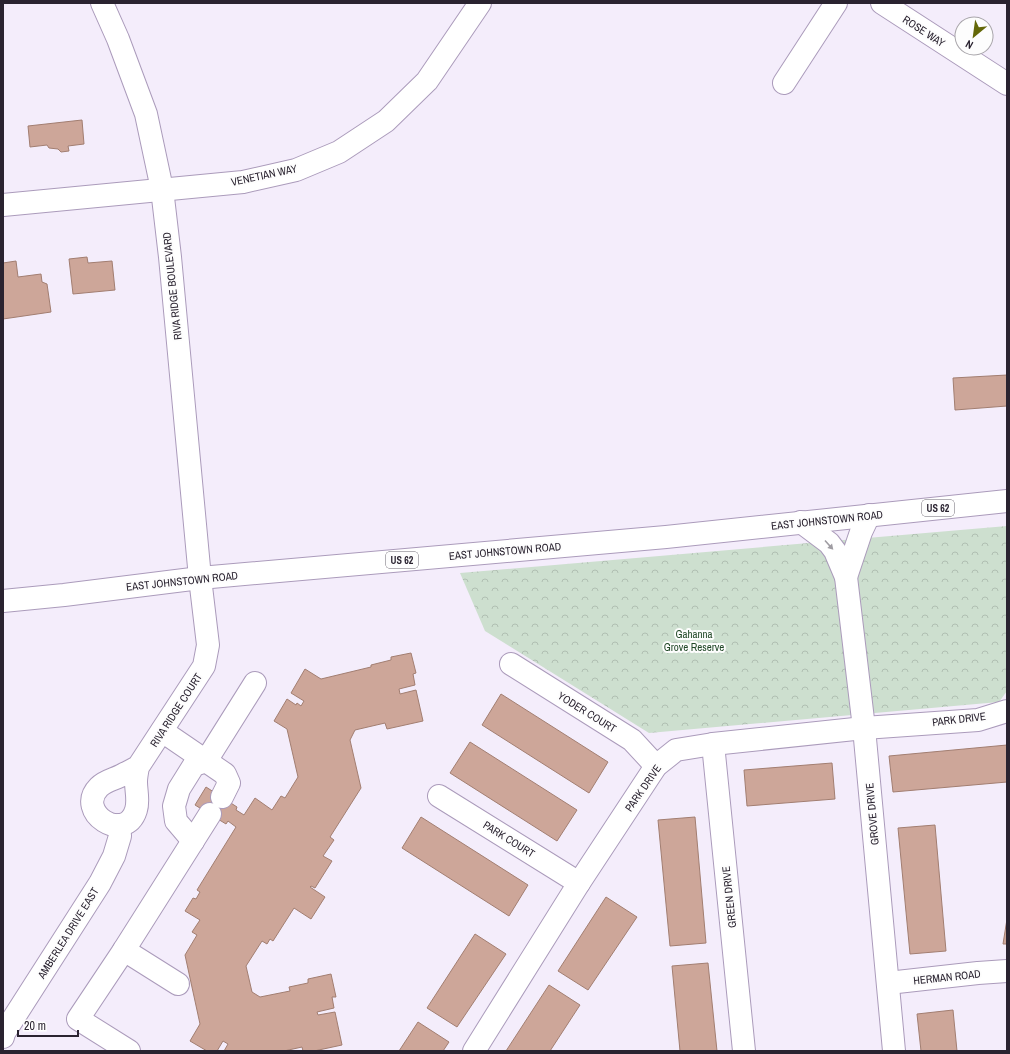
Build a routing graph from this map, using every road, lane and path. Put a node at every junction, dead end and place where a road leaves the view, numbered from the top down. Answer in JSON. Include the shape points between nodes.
{"nodes":[{"id":1,"x":102,"y":3,"type":"edge"},
{"id":2,"x":480,"y":3,"type":"edge"},
{"id":3,"x":836,"y":3,"type":"edge"},
{"id":4,"x":882,"y":3,"type":"edge"},
{"id":5,"x":784,"y":83,"type":"dead end"},
{"id":6,"x":1007,"y":84,"type":"edge"},
{"id":7,"x":162,"y":190,"type":"junction"},
{"id":8,"x":3,"y":205,"type":"edge"},
{"id":9,"x":1007,"y":500,"type":"edge"},
{"id":10,"x":869,"y":515,"type":"junction"},
{"id":11,"x":801,"y":522,"type":"junction"},
{"id":12,"x":846,"y":577,"type":"junction"},
{"id":13,"x":200,"y":578,"type":"junction"},
{"id":14,"x":3,"y":601,"type":"edge"},
{"id":15,"x":511,"y":664,"type":"dead end"},
{"id":16,"x":255,"y":683,"type":"dead end"},
{"id":17,"x":1007,"y":711,"type":"edge"},
{"id":18,"x":864,"y":728,"type":"junction"},
{"id":19,"x":162,"y":731,"type":"junction"},
{"id":20,"x":713,"y":744,"type":"junction"},
{"id":21,"x":206,"y":761,"type":"junction"},
{"id":22,"x":656,"y":766,"type":"junction"},
{"id":23,"x":138,"y":767,"type":"junction"},
{"id":24,"x":439,"y":796,"type":"dead end"},
{"id":25,"x":118,"y":824,"type":"junction"},
{"id":26,"x":192,"y":841,"type":"junction"},
{"id":27,"x":579,"y":883,"type":"junction"},
{"id":28,"x":124,"y":950,"type":"junction"},
{"id":29,"x":1007,"y":971,"type":"edge"},
{"id":30,"x":888,"y":983,"type":"junction"},
{"id":31,"x":178,"y":984,"type":"dead end"},
{"id":32,"x":3,"y":1037,"type":"edge"},
{"id":33,"x":129,"y":1051,"type":"edge"},
{"id":34,"x":474,"y":1051,"type":"edge"},
{"id":35,"x":744,"y":1051,"type":"edge"},
{"id":36,"x":894,"y":1051,"type":"edge"}],
"edges":[{"from":1,"to":7,"type":"main road","name":"RIVA RIDGE BOULEVARD","via":[[146,114]]},
{"from":2,"to":7,"type":"main road","name":"VENETIAN WAY","via":[[427,81],[386,121],[339,152],[296,170],[243,182]]},
{"from":3,"to":5,"type":"main road"},
{"from":4,"to":6,"type":"main road","name":"ROSE WAY"},
{"from":7,"to":8,"type":"main road","name":"VENETIAN WAY"},
{"from":7,"to":13,"type":"main road","name":"RIVA RIDGE BOULEVARD"},
{"from":9,"to":10,"type":"main road","name":"EAST JOHNSTOWN ROAD","number":"US 62"},
{"from":10,"to":11,"type":"main road","name":"EAST JOHNSTOWN ROAD","number":"US 62"},
{"from":10,"to":12,"type":"main road","name":"GROVE DRIVE"},
{"from":11,"to":12,"type":"main road","name":"GROVE DRIVE","one_way":true,"via":[[835,551]]},
{"from":11,"to":13,"type":"main road","name":"EAST JOHNSTOWN ROAD","number":"US 62","via":[[666,537]]},
{"from":12,"to":18,"type":"main road","name":"GROVE DRIVE"},
{"from":13,"to":14,"type":"main road","name":"EAST JOHNSTOWN ROAD","number":"US 62"},
{"from":13,"to":19,"type":"main road","name":"RIVA RIDGE COURT","via":[[208,645],[204,666]]},
{"from":15,"to":22,"type":"main road","name":"YODER COURT","via":[[632,740]]},
{"from":16,"to":21,"type":"main road"},
{"from":17,"to":18,"type":"main road","name":"PARK DRIVE","via":[[978,720]]},
{"from":18,"to":20,"type":"main road","name":"PARK DRIVE"},
{"from":18,"to":30,"type":"main road","name":"GROVE DRIVE"},
{"from":19,"to":21,"type":"main road"},
{"from":19,"to":23,"type":"main road","name":"RIVA RIDGE COURT"},
{"from":20,"to":22,"type":"main road","name":"PARK DRIVE","via":[[676,750]]},
{"from":20,"to":35,"type":"main road","name":"GREEN DRIVE"},
{"from":21,"to":26,"type":"main road","via":[[194,765],[179,789],[174,806],[176,821]]},
{"from":21,"to":26,"type":"main road","via":[[225,774],[229,783]]},
{"from":22,"to":27,"type":"main road","name":"PARK DRIVE"},
{"from":23,"to":25,"type":"main road","via":[[137,809],[129,820]]},
{"from":23,"to":25,"type":"main road","name":"RIVA RIDGE COURT","via":[[105,783],[95,793],[93,801],[97,815],[108,824]]},
{"from":24,"to":27,"type":"main road","name":"PARK COURT"},
{"from":25,"to":32,"type":"main road","name":"AMBERLEA DRIVE EAST","via":[[120,836],[114,856]]},
{"from":26,"to":28,"type":"main road"},
{"from":27,"to":34,"type":"main road","name":"PARK DRIVE"},
{"from":28,"to":31,"type":"main road"},
{"from":28,"to":33,"type":"main road","via":[[78,1019]]},
{"from":29,"to":30,"type":"main road","name":"HERMAN ROAD"},
{"from":30,"to":36,"type":"main road","name":"GROVE DRIVE"}]}
